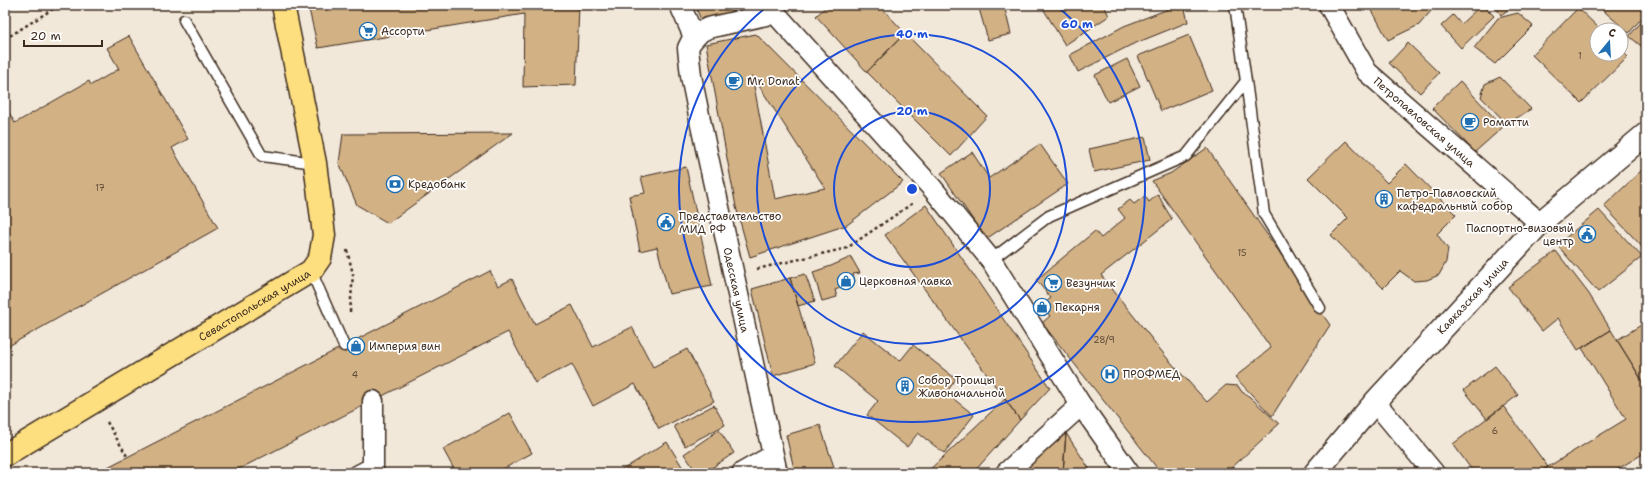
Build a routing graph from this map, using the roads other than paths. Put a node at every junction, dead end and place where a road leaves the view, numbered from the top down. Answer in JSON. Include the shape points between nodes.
{"nodes":[{"id":1,"x":283,"y":5,"type":"edge"},
{"id":2,"x":680,"y":5,"type":"edge"},
{"id":3,"x":1235,"y":5,"type":"edge"},
{"id":4,"x":1329,"y":5,"type":"edge"},
{"id":5,"x":776,"y":9,"type":"edge"},
{"id":6,"x":184,"y":20,"type":"dead end"},
{"id":7,"x":694,"y":37,"type":"junction"},
{"id":8,"x":1246,"y":81,"type":"junction"},
{"id":9,"x":1646,"y":134,"type":"edge"},
{"id":10,"x":315,"y":163,"type":"junction"},
{"id":11,"x":1540,"y":223,"type":"junction"},
{"id":12,"x":991,"y":260,"type":"junction"},
{"id":13,"x":311,"y":271,"type":"junction"},
{"id":14,"x":1320,"y":308,"type":"dead end"},
{"id":15,"x":344,"y":346,"type":"dead end"},
{"id":16,"x":373,"y":401,"type":"dead end"},
{"id":17,"x":1375,"y":402,"type":"junction"},
{"id":18,"x":1081,"y":405,"type":"junction"},
{"id":19,"x":5,"y":455,"type":"edge"},
{"id":20,"x":775,"y":464,"type":"edge"},
{"id":21,"x":373,"y":467,"type":"edge"},
{"id":22,"x":352,"y":473,"type":"edge"},
{"id":23,"x":742,"y":473,"type":"edge"},
{"id":24,"x":1006,"y":473,"type":"edge"},
{"id":25,"x":1130,"y":473,"type":"edge"},
{"id":26,"x":1315,"y":473,"type":"edge"},
{"id":27,"x":1434,"y":473,"type":"edge"}],
"edges":[{"from":1,"to":10,"type":"main road","name":"Севастопольская улица"},
{"from":2,"to":7,"type":"street"},
{"from":3,"to":8,"type":"lane"},
{"from":4,"to":11,"type":"street","name":"Петропавловская улица","via":[[1367,72]]},
{"from":5,"to":7,"type":"street","via":[[708,28]]},
{"from":5,"to":12,"type":"street"},
{"from":6,"to":10,"type":"lane","via":[[262,156]]},
{"from":7,"to":20,"type":"street","name":"Одесская улица","via":[[688,48],[691,76]]},
{"from":8,"to":12,"type":"lane","via":[[1186,156],[1049,216]]},
{"from":8,"to":14,"type":"lane","via":[[1264,214]]},
{"from":9,"to":11,"type":"main road","name":"Кавказская улица"},
{"from":10,"to":13,"type":"main road","name":"Севастопольская улица","via":[[324,235],[320,258]]},
{"from":11,"to":17,"type":"main road","name":"Кавказская улица"},
{"from":12,"to":18,"type":"street"},
{"from":13,"to":15,"type":"lane"},
{"from":13,"to":19,"type":"main road","name":"Севастопольская улица"},
{"from":16,"to":21,"type":"street"},
{"from":17,"to":26,"type":"main road","name":"Кавказская улица"},
{"from":17,"to":27,"type":"street"},
{"from":18,"to":24,"type":"street"},
{"from":18,"to":25,"type":"street"},
{"from":20,"to":23,"type":"street"},
{"from":21,"to":22,"type":"lane"}]}
